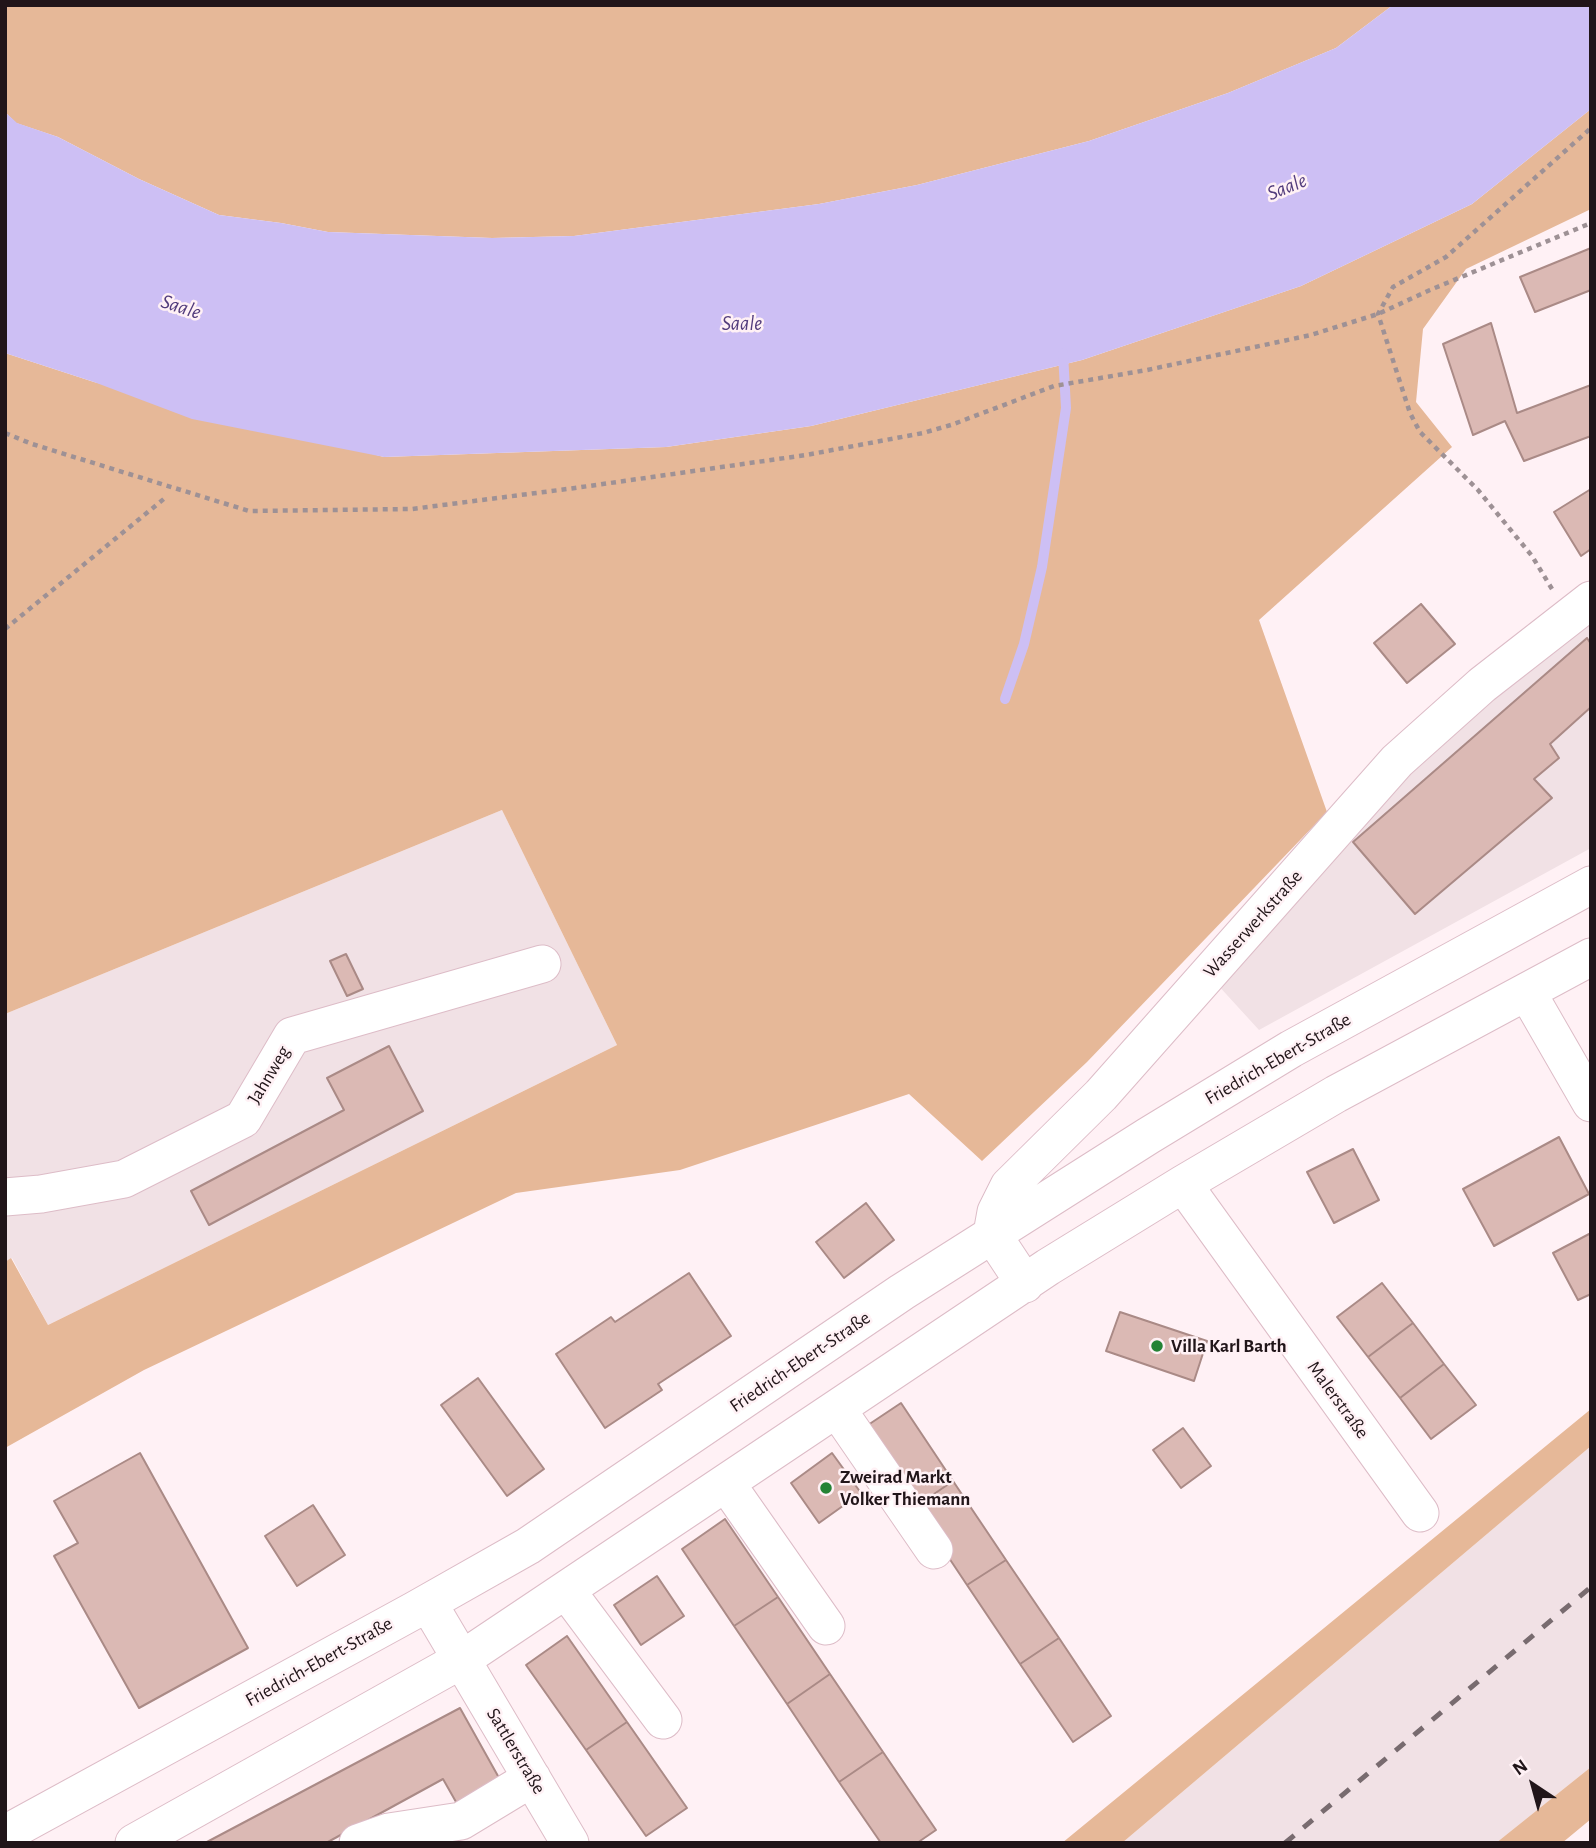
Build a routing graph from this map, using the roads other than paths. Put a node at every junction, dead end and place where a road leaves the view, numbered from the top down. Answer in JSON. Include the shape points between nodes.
{"nodes":[{"id":1,"x":1580,"y":608,"type":"edge"},
{"id":2,"x":1591,"y":885,"type":"edge"},
{"id":3,"x":1591,"y":957,"type":"edge"},
{"id":4,"x":542,"y":964,"type":"dead end"},
{"id":5,"x":1527,"y":992,"type":"junction"},
{"id":6,"x":1591,"y":1102,"type":"edge"},
{"id":7,"x":1183,"y":1184,"type":"junction"},
{"id":8,"x":5,"y":1197,"type":"edge"},
{"id":9,"x":992,"y":1234,"type":"junction"},
{"id":10,"x":1025,"y":1283,"type":"junction"},
{"id":11,"x":837,"y":1409,"type":"junction"},
{"id":12,"x":726,"y":1483,"type":"junction"},
{"id":13,"x":1420,"y":1513,"type":"dead end"},
{"id":14,"x":934,"y":1550,"type":"dead end"},
{"id":15,"x":566,"y":1590,"type":"junction"},
{"id":16,"x":428,"y":1603,"type":"junction"},
{"id":17,"x":826,"y":1626,"type":"dead end"},
{"id":18,"x":461,"y":1660,"type":"junction"},
{"id":19,"x":663,"y":1720,"type":"dead end"},
{"id":20,"x":532,"y":1778,"type":"junction"},
{"id":21,"x":5,"y":1834,"type":"edge"},
{"id":22,"x":134,"y":1843,"type":"edge"},
{"id":23,"x":358,"y":1843,"type":"edge"},
{"id":24,"x":570,"y":1843,"type":"edge"}],
"edges":[{"from":1,"to":9,"type":"street","name":"Wasserwerkstraße","via":[[1482,685],[1397,761],[1101,1095],[1009,1186],[996,1212]]},
{"from":2,"to":9,"type":"street","name":"Friedrich-Ebert-Straße","via":[[1291,1049]]},
{"from":3,"to":5,"type":"street"},
{"from":4,"to":8,"type":"street","name":"Jahnweg","via":[[292,1036],[243,1119],[124,1178]]},
{"from":5,"to":6,"type":"street"},
{"from":5,"to":7,"type":"street","via":[[1336,1094]]},
{"from":7,"to":10,"type":"street"},
{"from":7,"to":13,"type":"street","name":"Malerstraße"},
{"from":9,"to":10,"type":"street"},
{"from":9,"to":16,"type":"street","name":"Friedrich-Ebert-Straße","via":[[528,1546]]},
{"from":10,"to":11,"type":"street"},
{"from":11,"to":12,"type":"street"},
{"from":11,"to":14,"type":"street"},
{"from":12,"to":15,"type":"street"},
{"from":12,"to":17,"type":"street"},
{"from":15,"to":18,"type":"street"},
{"from":15,"to":19,"type":"street"},
{"from":16,"to":18,"type":"street","name":"Sattlerstraße"},
{"from":16,"to":21,"type":"street","name":"Friedrich-Ebert-Straße"},
{"from":18,"to":20,"type":"street","name":"Sattlerstraße"},
{"from":18,"to":22,"type":"street"},
{"from":20,"to":23,"type":"street","via":[[461,1821],[388,1832]]},
{"from":20,"to":24,"type":"street","name":"Sattlerstraße"}]}
